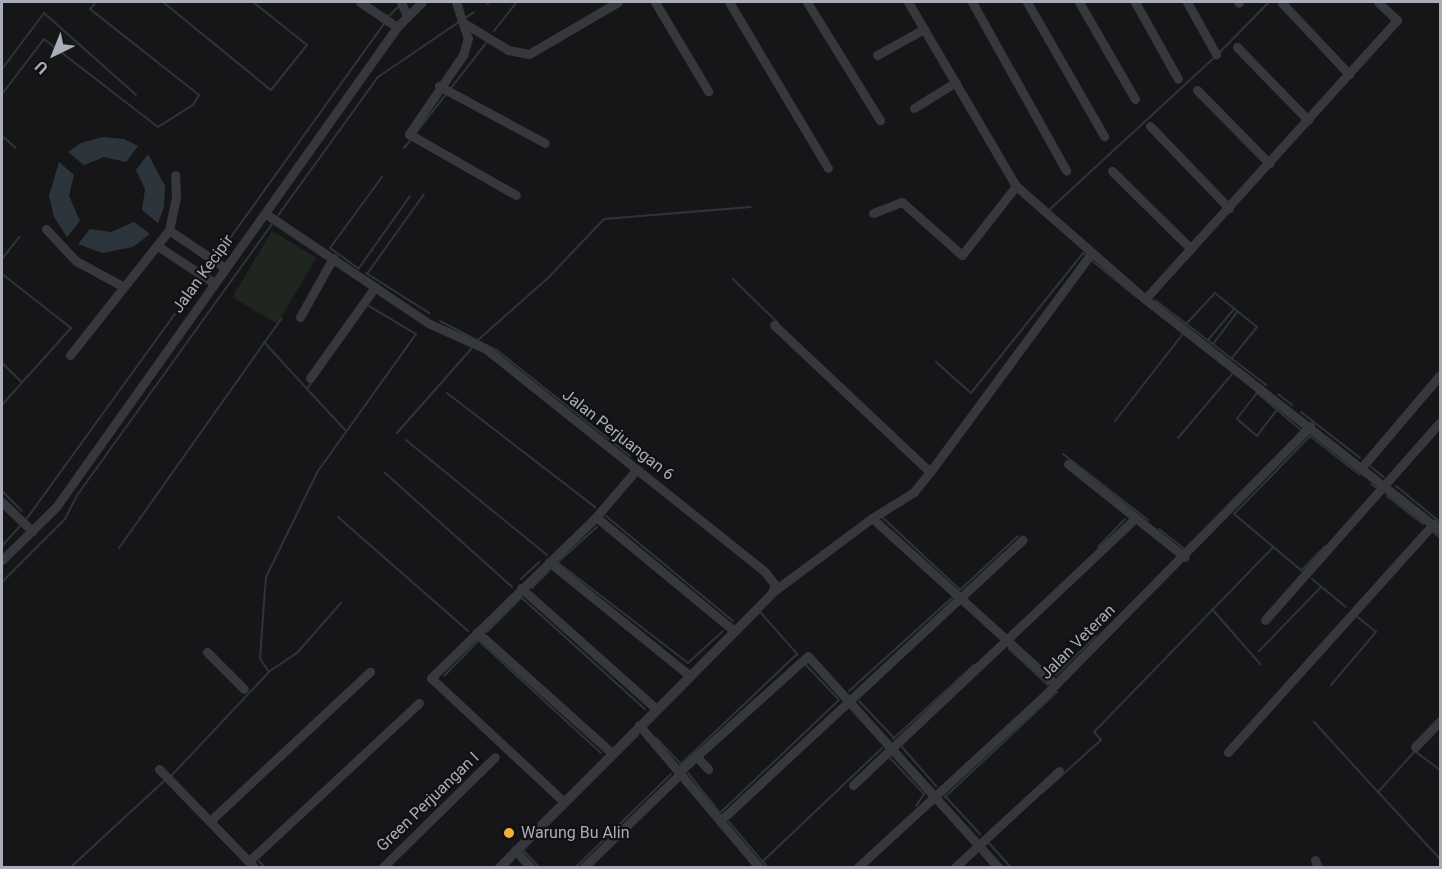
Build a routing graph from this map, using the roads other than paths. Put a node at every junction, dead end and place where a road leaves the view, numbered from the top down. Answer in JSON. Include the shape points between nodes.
{"nodes":[{"id":1,"x":360,"y":2,"type":"edge"},
{"id":2,"x":422,"y":2,"type":"edge"},
{"id":3,"x":456,"y":2,"type":"edge"},
{"id":4,"x":618,"y":2,"type":"edge"},
{"id":5,"x":655,"y":2,"type":"edge"},
{"id":6,"x":729,"y":2,"type":"edge"},
{"id":7,"x":807,"y":2,"type":"edge"},
{"id":8,"x":908,"y":2,"type":"edge"},
{"id":9,"x":972,"y":2,"type":"edge"},
{"id":10,"x":1027,"y":2,"type":"edge"},
{"id":11,"x":1079,"y":2,"type":"edge"},
{"id":12,"x":1135,"y":2,"type":"edge"},
{"id":13,"x":1187,"y":2,"type":"edge"},
{"id":14,"x":1378,"y":2,"type":"edge"},
{"id":15,"x":1282,"y":3,"type":"dead end"},
{"id":16,"x":404,"y":8,"type":"edge"},
{"id":17,"x":389,"y":23,"type":"junction"},
{"id":18,"x":464,"y":23,"type":"junction"},
{"id":19,"x":924,"y":29,"type":"junction"},
{"id":20,"x":1237,"y":47,"type":"dead end"},
{"id":21,"x":1216,"y":54,"type":"dead end"},
{"id":22,"x":877,"y":55,"type":"dead end"},
{"id":23,"x":1348,"y":74,"type":"junction"},
{"id":24,"x":1178,"y":79,"type":"dead end"},
{"id":25,"x":956,"y":82,"type":"junction"},
{"id":26,"x":439,"y":86,"type":"junction"},
{"id":27,"x":1197,"y":90,"type":"dead end"},
{"id":28,"x":708,"y":91,"type":"dead end"},
{"id":29,"x":1135,"y":99,"type":"dead end"},
{"id":30,"x":914,"y":108,"type":"dead end"},
{"id":31,"x":880,"y":120,"type":"dead end"},
{"id":32,"x":1308,"y":120,"type":"junction"},
{"id":33,"x":1150,"y":126,"type":"dead end"},
{"id":34,"x":1104,"y":136,"type":"dead end"},
{"id":35,"x":545,"y":143,"type":"dead end"},
{"id":36,"x":1269,"y":163,"type":"junction"},
{"id":37,"x":828,"y":168,"type":"dead end"},
{"id":38,"x":1066,"y":170,"type":"dead end"},
{"id":39,"x":1112,"y":171,"type":"dead end"},
{"id":40,"x":175,"y":175,"type":"dead end"},
{"id":41,"x":1016,"y":186,"type":"junction"},
{"id":42,"x":516,"y":195,"type":"dead end"},
{"id":43,"x":1229,"y":208,"type":"junction"},
{"id":44,"x":873,"y":213,"type":"dead end"},
{"id":45,"x":273,"y":219,"type":"junction"},
{"id":46,"x":46,"y":229,"type":"dead end"},
{"id":47,"x":169,"y":230,"type":"junction"},
{"id":48,"x":159,"y":247,"type":"junction"},
{"id":49,"x":1191,"y":249,"type":"junction"},
{"id":50,"x":1091,"y":254,"type":"junction"},
{"id":51,"x":333,"y":258,"type":"junction"},
{"id":52,"x":225,"y":268,"type":"junction"},
{"id":53,"x":214,"y":283,"type":"junction"},
{"id":54,"x":123,"y":286,"type":"junction"},
{"id":55,"x":375,"y":287,"type":"junction"},
{"id":56,"x":1145,"y":299,"type":"junction"},
{"id":57,"x":300,"y":317,"type":"dead end"},
{"id":58,"x":774,"y":325,"type":"dead end"},
{"id":59,"x":70,"y":355,"type":"dead end"},
{"id":60,"x":1440,"y":375,"type":"edge"},
{"id":61,"x":310,"y":378,"type":"dead end"},
{"id":62,"x":1440,"y":422,"type":"edge"},
{"id":63,"x":1310,"y":426,"type":"junction"},
{"id":64,"x":1068,"y":464,"type":"dead end"},
{"id":65,"x":1362,"y":467,"type":"junction"},
{"id":66,"x":637,"y":469,"type":"junction"},
{"id":67,"x":930,"y":471,"type":"junction"},
{"id":68,"x":1386,"y":486,"type":"junction"},
{"id":69,"x":2,"y":502,"type":"edge"},
{"id":70,"x":596,"y":517,"type":"junction"},
{"id":71,"x":872,"y":518,"type":"junction"},
{"id":72,"x":1135,"y":518,"type":"junction"},
{"id":73,"x":25,"y":525,"type":"junction"},
{"id":74,"x":1437,"y":527,"type":"edge"},
{"id":75,"x":1022,"y":540,"type":"dead end"},
{"id":76,"x":1185,"y":557,"type":"junction"},
{"id":77,"x":2,"y":560,"type":"edge"},
{"id":78,"x":549,"y":562,"type":"junction"},
{"id":79,"x":521,"y":588,"type":"junction"},
{"id":80,"x":775,"y":588,"type":"junction"},
{"id":81,"x":962,"y":597,"type":"junction"},
{"id":82,"x":1265,"y":620,"type":"dead end"},
{"id":83,"x":733,"y":630,"type":"junction"},
{"id":84,"x":477,"y":632,"type":"junction"},
{"id":85,"x":1009,"y":639,"type":"junction"},
{"id":86,"x":207,"y":652,"type":"dead end"},
{"id":87,"x":370,"y":672,"type":"dead end"},
{"id":88,"x":688,"y":674,"type":"junction"},
{"id":89,"x":1056,"y":685,"type":"junction"},
{"id":90,"x":244,"y":689,"type":"dead end"},
{"id":91,"x":849,"y":700,"type":"junction"},
{"id":92,"x":419,"y":703,"type":"dead end"},
{"id":93,"x":655,"y":708,"type":"junction"},
{"id":94,"x":1440,"y":721,"type":"edge"},
{"id":95,"x":639,"y":725,"type":"junction"},
{"id":96,"x":1414,"y":747,"type":"dead end"},
{"id":97,"x":891,"y":748,"type":"junction"},
{"id":98,"x":1228,"y":752,"type":"dead end"},
{"id":99,"x":612,"y":753,"type":"junction"},
{"id":100,"x":696,"y":756,"type":"junction"},
{"id":101,"x":495,"y":757,"type":"dead end"},
{"id":102,"x":159,"y":769,"type":"dead end"},
{"id":103,"x":708,"y":769,"type":"dead end"},
{"id":104,"x":1059,"y":771,"type":"dead end"},
{"id":105,"x":679,"y":773,"type":"junction"},
{"id":106,"x":853,"y":785,"type":"dead end"},
{"id":107,"x":936,"y":797,"type":"junction"},
{"id":108,"x":563,"y":801,"type":"junction"},
{"id":109,"x":210,"y":821,"type":"junction"},
{"id":110,"x":720,"y":821,"type":"junction"},
{"id":111,"x":979,"y":844,"type":"junction"},
{"id":112,"x":515,"y":850,"type":"junction"},
{"id":113,"x":252,"y":864,"type":"edge"},
{"id":114,"x":382,"y":867,"type":"edge"},
{"id":115,"x":498,"y":867,"type":"edge"},
{"id":116,"x":531,"y":867,"type":"edge"},
{"id":117,"x":583,"y":867,"type":"edge"},
{"id":118,"x":760,"y":867,"type":"edge"},
{"id":119,"x":857,"y":867,"type":"edge"},
{"id":120,"x":954,"y":867,"type":"edge"},
{"id":121,"x":999,"y":867,"type":"edge"}],
"edges":[{"from":1,"to":17,"type":"street"},
{"from":2,"to":16,"type":"street","name":"Jalan Kecipir"},
{"from":3,"to":18,"type":"street"},
{"from":4,"to":18,"type":"street","via":[[529,54],[508,50]]},
{"from":5,"to":28,"type":"street"},
{"from":6,"to":37,"type":"street"},
{"from":7,"to":31,"type":"street"},
{"from":8,"to":19,"type":"street"},
{"from":9,"to":38,"type":"street"},
{"from":10,"to":34,"type":"street"},
{"from":11,"to":29,"type":"street"},
{"from":12,"to":24,"type":"street"},
{"from":13,"to":21,"type":"street"},
{"from":14,"to":23,"type":"street","via":[[1396,20]]},
{"from":15,"to":23,"type":"street"},
{"from":16,"to":17,"type":"street","name":"Jalan Kecipir"},
{"from":17,"to":45,"type":"street","name":"Jalan Kecipir"},
{"from":18,"to":26,"type":"street","via":[[468,38],[463,55]]},
{"from":19,"to":22,"type":"street"},
{"from":19,"to":25,"type":"street"},
{"from":20,"to":32,"type":"street"},
{"from":23,"to":32,"type":"street"},
{"from":25,"to":30,"type":"street"},
{"from":25,"to":41,"type":"street"},
{"from":26,"to":35,"type":"street"},
{"from":26,"to":42,"type":"street","via":[[409,134]]},
{"from":27,"to":36,"type":"street"},
{"from":32,"to":36,"type":"street"},
{"from":33,"to":43,"type":"street"},
{"from":36,"to":43,"type":"street"},
{"from":39,"to":49,"type":"street"},
{"from":40,"to":47,"type":"street","via":[[176,198]]},
{"from":41,"to":44,"type":"street","via":[[962,255],[902,202]]},
{"from":41,"to":50,"type":"street"},
{"from":43,"to":49,"type":"street"},
{"from":45,"to":51,"type":"street","name":"Jalan Perjuangan 6"},
{"from":45,"to":52,"type":"street","name":"Jalan Kecipir"},
{"from":46,"to":54,"type":"street","via":[[76,261]]},
{"from":47,"to":48,"type":"street"},
{"from":47,"to":52,"type":"street"},
{"from":48,"to":53,"type":"street"},
{"from":48,"to":54,"type":"street"},
{"from":49,"to":56,"type":"street"},
{"from":50,"to":56,"type":"street"},
{"from":50,"to":67,"type":"street"},
{"from":51,"to":55,"type":"street","name":"Jalan Perjuangan 6"},
{"from":51,"to":57,"type":"street"},
{"from":52,"to":53,"type":"street","name":"Jalan Kecipir"},
{"from":53,"to":73,"type":"street","name":"Jalan Kecipir","via":[[56,507]]},
{"from":54,"to":59,"type":"street"},
{"from":55,"to":61,"type":"street"},
{"from":55,"to":66,"type":"street","name":"Jalan Perjuangan 6","via":[[430,324],[486,349]]},
{"from":56,"to":63,"type":"street"},
{"from":58,"to":67,"type":"street"},
{"from":60,"to":65,"type":"street"},
{"from":62,"to":68,"type":"street"},
{"from":63,"to":65,"type":"street"},
{"from":63,"to":76,"type":"street","name":"Jalan Veteran"},
{"from":64,"to":72,"type":"street"},
{"from":65,"to":68,"type":"street"},
{"from":66,"to":70,"type":"street"},
{"from":66,"to":80,"type":"street","name":"Jalan Perjuangan 6","via":[[765,572]]},
{"from":67,"to":71,"type":"street","via":[[914,492]]},
{"from":68,"to":74,"type":"street"},
{"from":68,"to":82,"type":"street"},
{"from":69,"to":73,"type":"street"},
{"from":70,"to":78,"type":"street"},
{"from":70,"to":83,"type":"street"},
{"from":71,"to":80,"type":"street"},
{"from":71,"to":81,"type":"street"},
{"from":72,"to":76,"type":"street"},
{"from":72,"to":85,"type":"street"},
{"from":73,"to":77,"type":"street","name":"Jalan Kecipir"},
{"from":74,"to":98,"type":"street"},
{"from":75,"to":81,"type":"street"},
{"from":76,"to":89,"type":"street","name":"Jalan Veteran"},
{"from":78,"to":79,"type":"street"},
{"from":78,"to":88,"type":"street"},
{"from":79,"to":84,"type":"street"},
{"from":79,"to":93,"type":"street"},
{"from":80,"to":83,"type":"street"},
{"from":81,"to":85,"type":"street"},
{"from":81,"to":91,"type":"street"},
{"from":83,"to":88,"type":"street"},
{"from":84,"to":99,"type":"street"},
{"from":84,"to":108,"type":"street","via":[[431,678]]},
{"from":85,"to":89,"type":"street"},
{"from":85,"to":97,"type":"street"},
{"from":86,"to":90,"type":"street"},
{"from":87,"to":109,"type":"street"},
{"from":88,"to":93,"type":"street"},
{"from":89,"to":107,"type":"street","name":"Jalan Veteran"},
{"from":91,"to":97,"type":"street"},
{"from":91,"to":100,"type":"street","via":[[812,657],[805,656]]},
{"from":91,"to":110,"type":"street"},
{"from":92,"to":113,"type":"street"},
{"from":93,"to":95,"type":"street"},
{"from":94,"to":96,"type":"street"},
{"from":95,"to":99,"type":"street"},
{"from":95,"to":105,"type":"street"},
{"from":97,"to":106,"type":"street"},
{"from":97,"to":107,"type":"street"},
{"from":99,"to":108,"type":"street"},
{"from":100,"to":103,"type":"street"},
{"from":100,"to":105,"type":"street"},
{"from":101,"to":114,"type":"street","name":"Green Perjuangan I"},
{"from":102,"to":109,"type":"street"},
{"from":104,"to":111,"type":"street"},
{"from":105,"to":110,"type":"street"},
{"from":105,"to":117,"type":"street"},
{"from":107,"to":111,"type":"street"},
{"from":107,"to":119,"type":"street","name":"Jalan Veteran"},
{"from":108,"to":112,"type":"street"},
{"from":109,"to":113,"type":"street"},
{"from":110,"to":118,"type":"street"},
{"from":111,"to":120,"type":"street"},
{"from":111,"to":121,"type":"street"},
{"from":112,"to":115,"type":"street"},
{"from":112,"to":116,"type":"street"}]}
